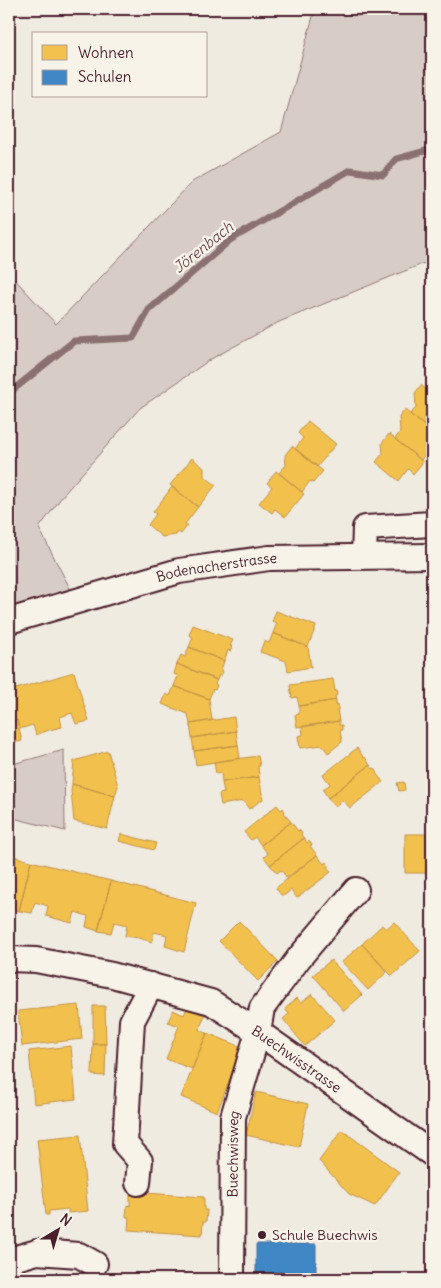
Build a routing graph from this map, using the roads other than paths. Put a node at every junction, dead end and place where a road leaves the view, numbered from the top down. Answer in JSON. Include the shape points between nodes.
{"nodes":[{"id":1,"x":432,"y":524,"type":"edge"},
{"id":2,"x":364,"y":556,"type":"junction"},
{"id":3,"x":432,"y":556,"type":"edge"},
{"id":4,"x":9,"y":621,"type":"edge"},
{"id":5,"x":356,"y":890,"type":"dead end"},
{"id":6,"x":9,"y":959,"type":"edge"},
{"id":7,"x":151,"y":985,"type":"junction"},
{"id":8,"x":258,"y":1032,"type":"junction"},
{"id":9,"x":432,"y":1154,"type":"edge"},
{"id":10,"x":138,"y":1183,"type":"dead end"},
{"id":11,"x":9,"y":1260,"type":"edge"},
{"id":12,"x":95,"y":1264,"type":"dead end"},
{"id":13,"x":232,"y":1279,"type":"edge"}],
"edges":[{"from":1,"to":2,"type":"street","via":[[365,528]]},
{"from":2,"to":3,"type":"street","name":"Bodenacherstrasse"},
{"from":2,"to":4,"type":"street","name":"Bodenacherstrasse","via":[[269,558],[179,571]]},
{"from":5,"to":8,"type":"street","name":"Buechwisweg","via":[[262,1008]]},
{"from":6,"to":7,"type":"street","name":"Buechwisstrasse","via":[[36,960]]},
{"from":7,"to":8,"type":"street","name":"Buechwisstrasse","via":[[211,1002]]},
{"from":7,"to":10,"type":"street","via":[[132,1021],[125,1144],[140,1161]]},
{"from":8,"to":9,"type":"street","name":"Buechwisstrasse"},
{"from":8,"to":13,"type":"street","name":"Buechwisweg","via":[[234,1118]]},
{"from":11,"to":12,"type":"street","via":[[37,1252],[79,1254]]}]}
